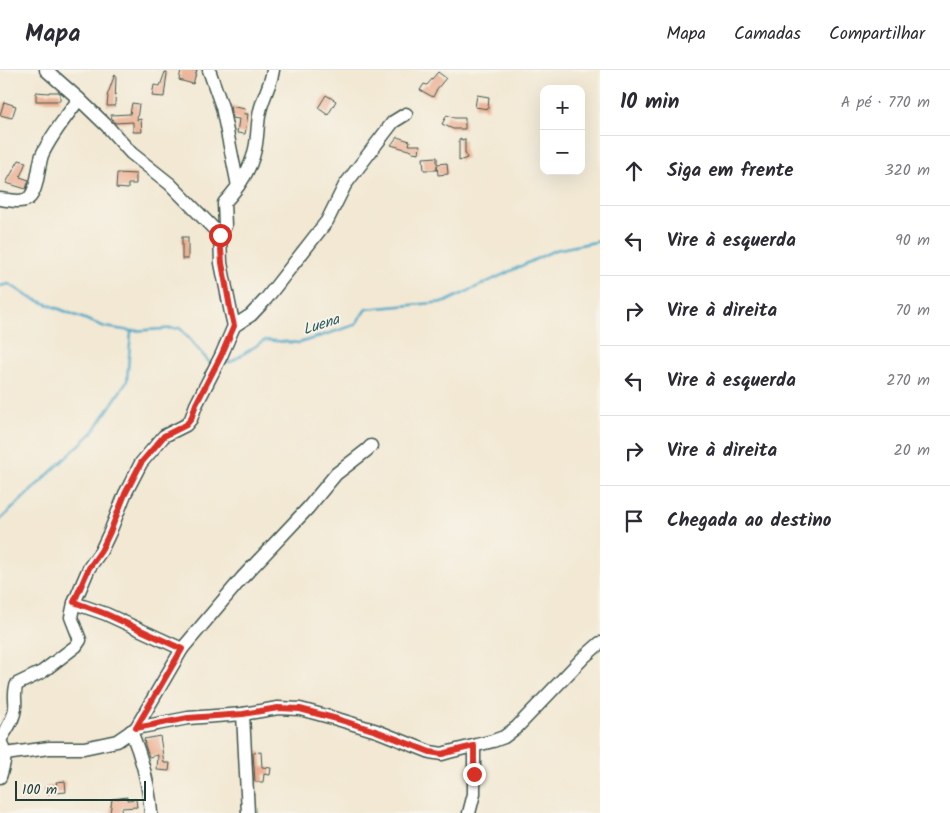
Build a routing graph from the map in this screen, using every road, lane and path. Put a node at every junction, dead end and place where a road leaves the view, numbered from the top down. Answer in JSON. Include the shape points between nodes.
{"nodes":[{"id":1,"x":46,"y":70,"type":"edge"},
{"id":2,"x":208,"y":70,"type":"edge"},
{"id":3,"x":273,"y":70,"type":"edge"},
{"id":4,"x":79,"y":99,"type":"junction"},
{"id":5,"x":406,"y":114,"type":"dead end"},
{"id":6,"x":238,"y":186,"type":"junction"},
{"id":7,"x":0,"y":199,"type":"edge"},
{"id":8,"x":220,"y":235,"type":"junction"},
{"id":9,"x":234,"y":326,"type":"junction"},
{"id":10,"x":371,"y":446,"type":"dead end"},
{"id":11,"x":74,"y":602,"type":"junction"},
{"id":12,"x":600,"y":642,"type":"edge"},
{"id":13,"x":182,"y":649,"type":"junction"},
{"id":14,"x":243,"y":714,"type":"junction"},
{"id":15,"x":134,"y":729,"type":"junction"},
{"id":16,"x":474,"y":746,"type":"junction"},
{"id":17,"x":5,"y":754,"type":"junction"},
{"id":18,"x":0,"y":777,"type":"edge"},
{"id":19,"x":151,"y":813,"type":"edge"},
{"id":20,"x":248,"y":813,"type":"edge"},
{"id":21,"x":469,"y":813,"type":"edge"}],
"edges":[{"from":1,"to":4,"type":"street"},
{"from":2,"to":6,"type":"street","via":[[222,107]]},
{"from":3,"to":6,"type":"street","via":[[259,112],[255,149]]},
{"from":4,"to":7,"type":"street","via":[[51,138],[31,196],[26,200]]},
{"from":4,"to":8,"type":"street","via":[[131,153],[170,184]]},
{"from":5,"to":9,"type":"street","via":[[393,122],[345,185],[327,221],[266,299],[251,315]]},
{"from":6,"to":8,"type":"street","via":[[224,203],[225,226]]},
{"from":8,"to":9,"type":"street"},
{"from":9,"to":11,"type":"street","via":[[191,419],[164,436],[141,463]]},
{"from":10,"to":13,"type":"street","via":[[336,474]]},
{"from":11,"to":13,"type":"street"},
{"from":11,"to":17,"type":"street","via":[[71,617],[80,640],[42,672],[17,684],[12,720],[0,740]]},
{"from":12,"to":16,"type":"street","via":[[517,727],[504,737]]},
{"from":13,"to":15,"type":"street"},
{"from":14,"to":15,"type":"street","via":[[188,718]]},
{"from":14,"to":16,"type":"street","via":[[278,708],[300,709],[376,731],[430,752],[442,754]]},
{"from":14,"to":20,"type":"street"},
{"from":15,"to":17,"type":"street","via":[[117,741],[84,748],[49,748]]},
{"from":15,"to":19,"type":"street","via":[[144,765]]},
{"from":16,"to":21,"type":"street","via":[[474,794]]},
{"from":17,"to":18,"type":"street"}]}
